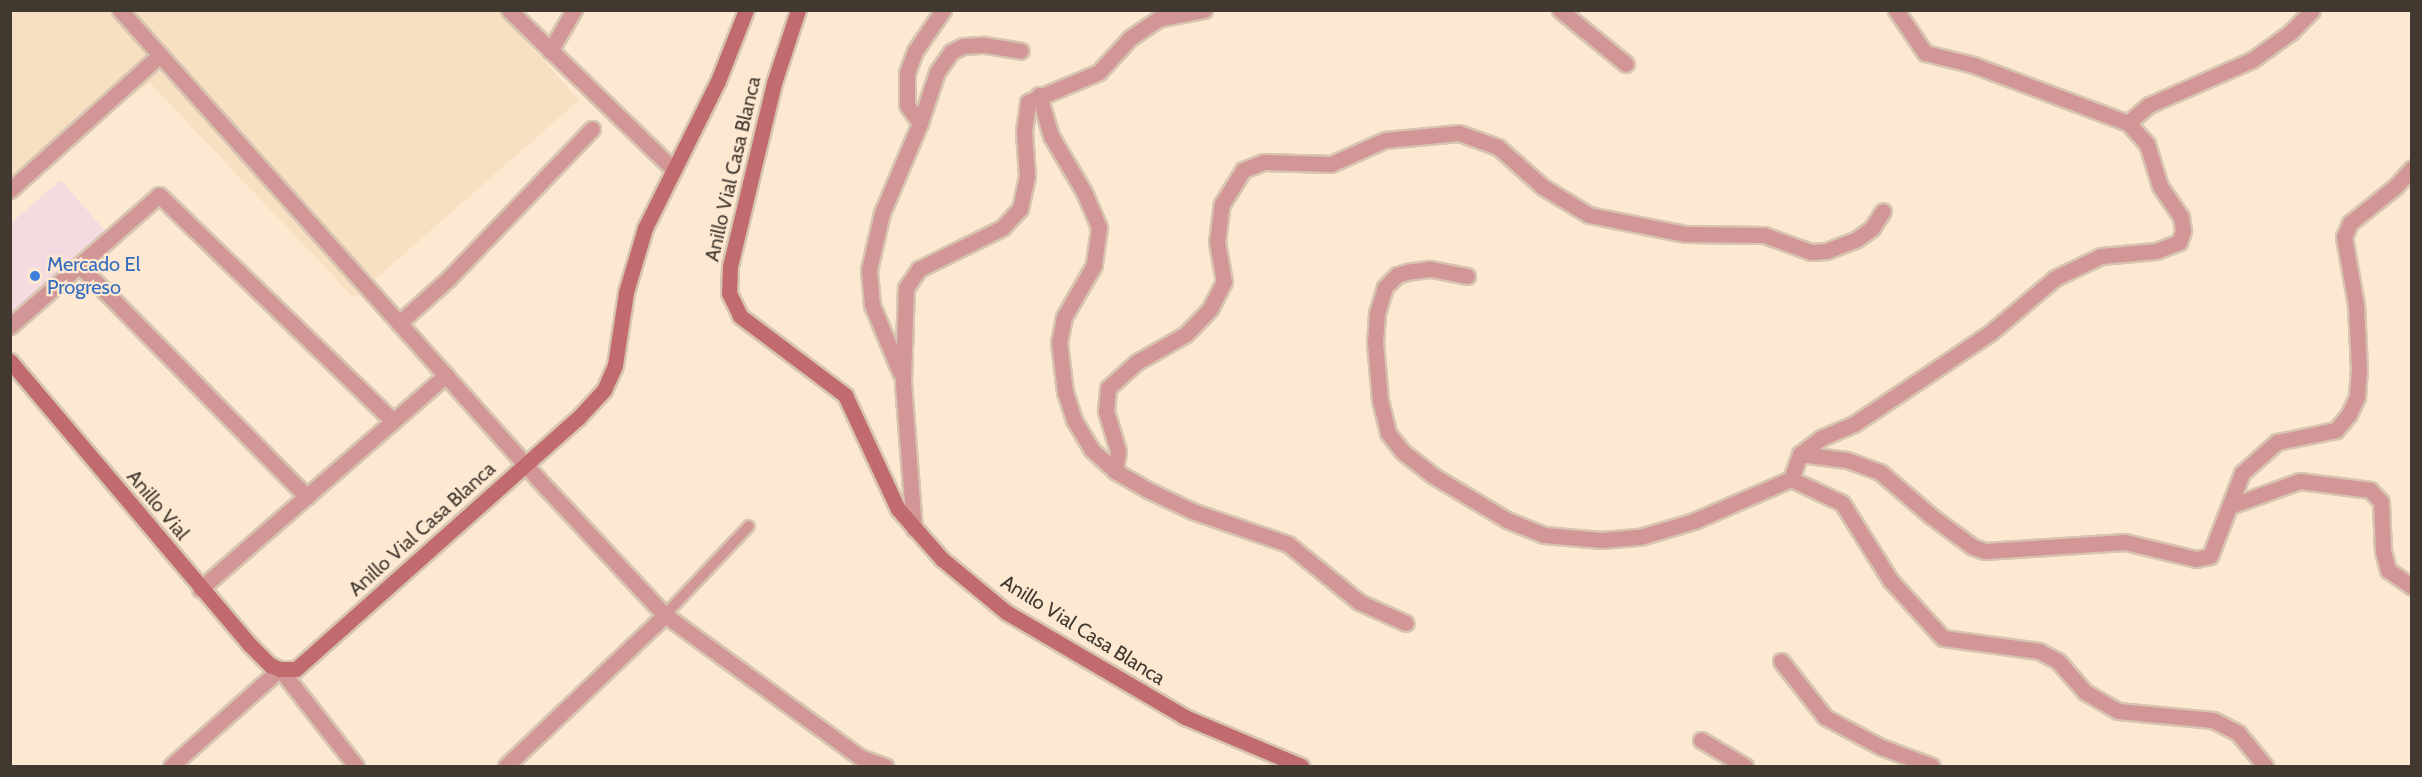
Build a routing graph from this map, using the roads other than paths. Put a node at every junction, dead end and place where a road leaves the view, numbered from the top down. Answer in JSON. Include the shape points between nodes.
{"nodes":[{"id":1,"x":120,"y":10,"type":"edge"},
{"id":2,"x":574,"y":10,"type":"edge"},
{"id":3,"x":746,"y":10,"type":"edge"},
{"id":4,"x":798,"y":10,"type":"edge"},
{"id":5,"x":943,"y":10,"type":"edge"},
{"id":6,"x":1204,"y":10,"type":"edge"},
{"id":7,"x":1560,"y":10,"type":"edge"},
{"id":8,"x":1896,"y":10,"type":"edge"},
{"id":9,"x":2312,"y":10,"type":"edge"},
{"id":10,"x":510,"y":11,"type":"edge"},
{"id":11,"x":550,"y":51,"type":"junction"},
{"id":12,"x":1021,"y":51,"type":"dead end"},
{"id":13,"x":160,"y":56,"type":"junction"},
{"id":14,"x":1626,"y":64,"type":"dead end"},
{"id":15,"x":1039,"y":95,"type":"junction"},
{"id":16,"x":920,"y":123,"type":"junction"},
{"id":17,"x":2128,"y":123,"type":"junction"},
{"id":18,"x":592,"y":129,"type":"dead end"},
{"id":19,"x":2412,"y":168,"type":"edge"},
{"id":20,"x":674,"y":171,"type":"junction"},
{"id":21,"x":10,"y":190,"type":"edge"},
{"id":22,"x":1883,"y":210,"type":"dead end"},
{"id":23,"x":79,"y":265,"type":"junction"},
{"id":24,"x":1467,"y":276,"type":"dead end"},
{"id":25,"x":399,"y":322,"type":"junction"},
{"id":26,"x":10,"y":326,"type":"edge"},
{"id":27,"x":10,"y":360,"type":"edge"},
{"id":28,"x":446,"y":375,"type":"junction"},
{"id":29,"x":903,"y":381,"type":"junction"},
{"id":30,"x":393,"y":422,"type":"junction"},
{"id":31,"x":1800,"y":453,"type":"junction"},
{"id":32,"x":525,"y":463,"type":"junction"},
{"id":33,"x":1115,"y":471,"type":"junction"},
{"id":34,"x":1791,"y":479,"type":"junction"},
{"id":35,"x":307,"y":496,"type":"junction"},
{"id":36,"x":2230,"y":506,"type":"junction"},
{"id":37,"x":749,"y":526,"type":"dead end"},
{"id":38,"x":914,"y":529,"type":"junction"},
{"id":39,"x":2412,"y":587,"type":"edge"},
{"id":40,"x":200,"y":589,"type":"junction"},
{"id":41,"x":665,"y":615,"type":"junction"},
{"id":42,"x":1406,"y":623,"type":"dead end"},
{"id":43,"x":1781,"y":661,"type":"dead end"},
{"id":44,"x":280,"y":669,"type":"junction"},
{"id":45,"x":1701,"y":740,"type":"dead end"},
{"id":46,"x":857,"y":762,"type":"edge"},
{"id":47,"x":171,"y":766,"type":"edge"},
{"id":48,"x":356,"y":766,"type":"edge"},
{"id":49,"x":506,"y":766,"type":"edge"},
{"id":50,"x":885,"y":766,"type":"edge"},
{"id":51,"x":1301,"y":766,"type":"edge"},
{"id":52,"x":1746,"y":766,"type":"edge"},
{"id":53,"x":1932,"y":766,"type":"edge"},
{"id":54,"x":2265,"y":766,"type":"edge"}],
"edges":[{"from":1,"to":13,"type":"street"},
{"from":2,"to":11,"type":"street"},
{"from":3,"to":20,"type":"main road","name":"Anillo Vial Casa Blanca"},
{"from":4,"to":38,"type":"main road","name":"Anillo Vial Casa Blanca","via":[[760,135],[730,266],[729,293],[740,316],[845,395],[864,431],[885,487]]},
{"from":5,"to":16,"type":"street","via":[[915,51],[907,73],[907,105]]},
{"from":6,"to":15,"type":"street","via":[[1158,19],[1130,38],[1099,72]]},
{"from":7,"to":14,"type":"street"},
{"from":8,"to":17,"type":"street","via":[[1925,52],[1974,64]]},
{"from":9,"to":17,"type":"street","via":[[2291,32],[2252,60],[2149,105]]},
{"from":10,"to":11,"type":"street"},
{"from":11,"to":20,"type":"street"},
{"from":12,"to":16,"type":"street","via":[[985,45],[963,46],[951,52],[937,72]]},
{"from":13,"to":21,"type":"street"},
{"from":13,"to":25,"type":"street"},
{"from":15,"to":29,"type":"street","via":[[1028,102],[1024,115],[1028,176],[1020,209],[1002,228],[918,269],[906,288],[902,315]]},
{"from":15,"to":33,"type":"street","via":[[1051,136],[1084,192],[1099,228],[1094,265],[1062,326],[1059,342],[1065,392],[1074,420],[1092,450]]},
{"from":16,"to":29,"type":"street","via":[[882,213],[869,270],[872,305]]},
{"from":17,"to":31,"type":"street","via":[[2147,144],[2160,186],[2181,217],[2183,231],[2179,242],[2156,251],[2101,256],[2055,278],[1990,333],[1854,424],[1821,438]]},
{"from":18,"to":25,"type":"street","via":[[448,279]]},
{"from":19,"to":36,"type":"street","via":[[2350,223],[2344,237],[2356,305],[2359,370],[2357,397],[2349,414],[2336,430],[2277,442],[2242,473]]},
{"from":20,"to":32,"type":"main road","name":"Anillo Vial Casa Blanca","via":[[645,228],[634,262],[617,354],[604,390]]},
{"from":22,"to":33,"type":"street","via":[[1872,228],[1857,239],[1826,251],[1811,252],[1764,236],[1686,234],[1597,218],[1543,187],[1498,147],[1459,133],[1385,140],[1330,164],[1264,162],[1243,170],[1222,204],[1217,242],[1224,282],[1210,309],[1186,334],[1137,362],[1108,388],[1106,411],[1118,451]]},
{"from":23,"to":26,"type":"street"},
{"from":23,"to":30,"type":"street","via":[[159,195]]},
{"from":23,"to":35,"type":"street"},
{"from":24,"to":34,"type":"street","via":[[1430,269],[1397,275],[1381,297],[1376,342],[1380,400],[1388,433],[1403,452],[1470,501],[1544,536],[1621,539],[1694,521]]},
{"from":25,"to":28,"type":"street"},
{"from":27,"to":40,"type":"main road","name":"Anillo Vial"},
{"from":28,"to":30,"type":"street"},
{"from":28,"to":32,"type":"street"},
{"from":29,"to":38,"type":"street"},
{"from":30,"to":35,"type":"street"},
{"from":31,"to":34,"type":"street"},
{"from":31,"to":36,"type":"street","via":[[1847,460],[1880,472],[1973,547],[1985,551],[2126,542],[2196,559],[2210,556],[2215,550]]},
{"from":32,"to":41,"type":"street"},
{"from":32,"to":44,"type":"main road","name":"Anillo Vial Casa Blanca","via":[[311,659],[296,669]]},
{"from":33,"to":42,"type":"street","via":[[1192,511],[1288,544],[1359,602]]},
{"from":34,"to":54,"type":"street","via":[[1842,503],[1891,581],[1926,624],[1943,638],[2040,651],[2058,661],[2085,692],[2118,711],[2213,720],[2238,733]]},
{"from":35,"to":40,"type":"street"},
{"from":36,"to":39,"type":"street","via":[[2300,481],[2370,490],[2381,502],[2383,551],[2388,570]]},
{"from":37,"to":41,"type":"lane"},
{"from":38,"to":51,"type":"main road","name":"Anillo Vial Casa Blanca","via":[[942,559],[1006,612],[1185,717]]},
{"from":40,"to":44,"type":"main road","name":"Anillo Vial","via":[[261,657]]},
{"from":41,"to":46,"type":"street"},
{"from":41,"to":49,"type":"street"},
{"from":43,"to":53,"type":"street","via":[[1825,717],[1881,747]]},
{"from":44,"to":47,"type":"street"},
{"from":44,"to":48,"type":"street"},
{"from":45,"to":52,"type":"street"},
{"from":46,"to":50,"type":"street"}]}
